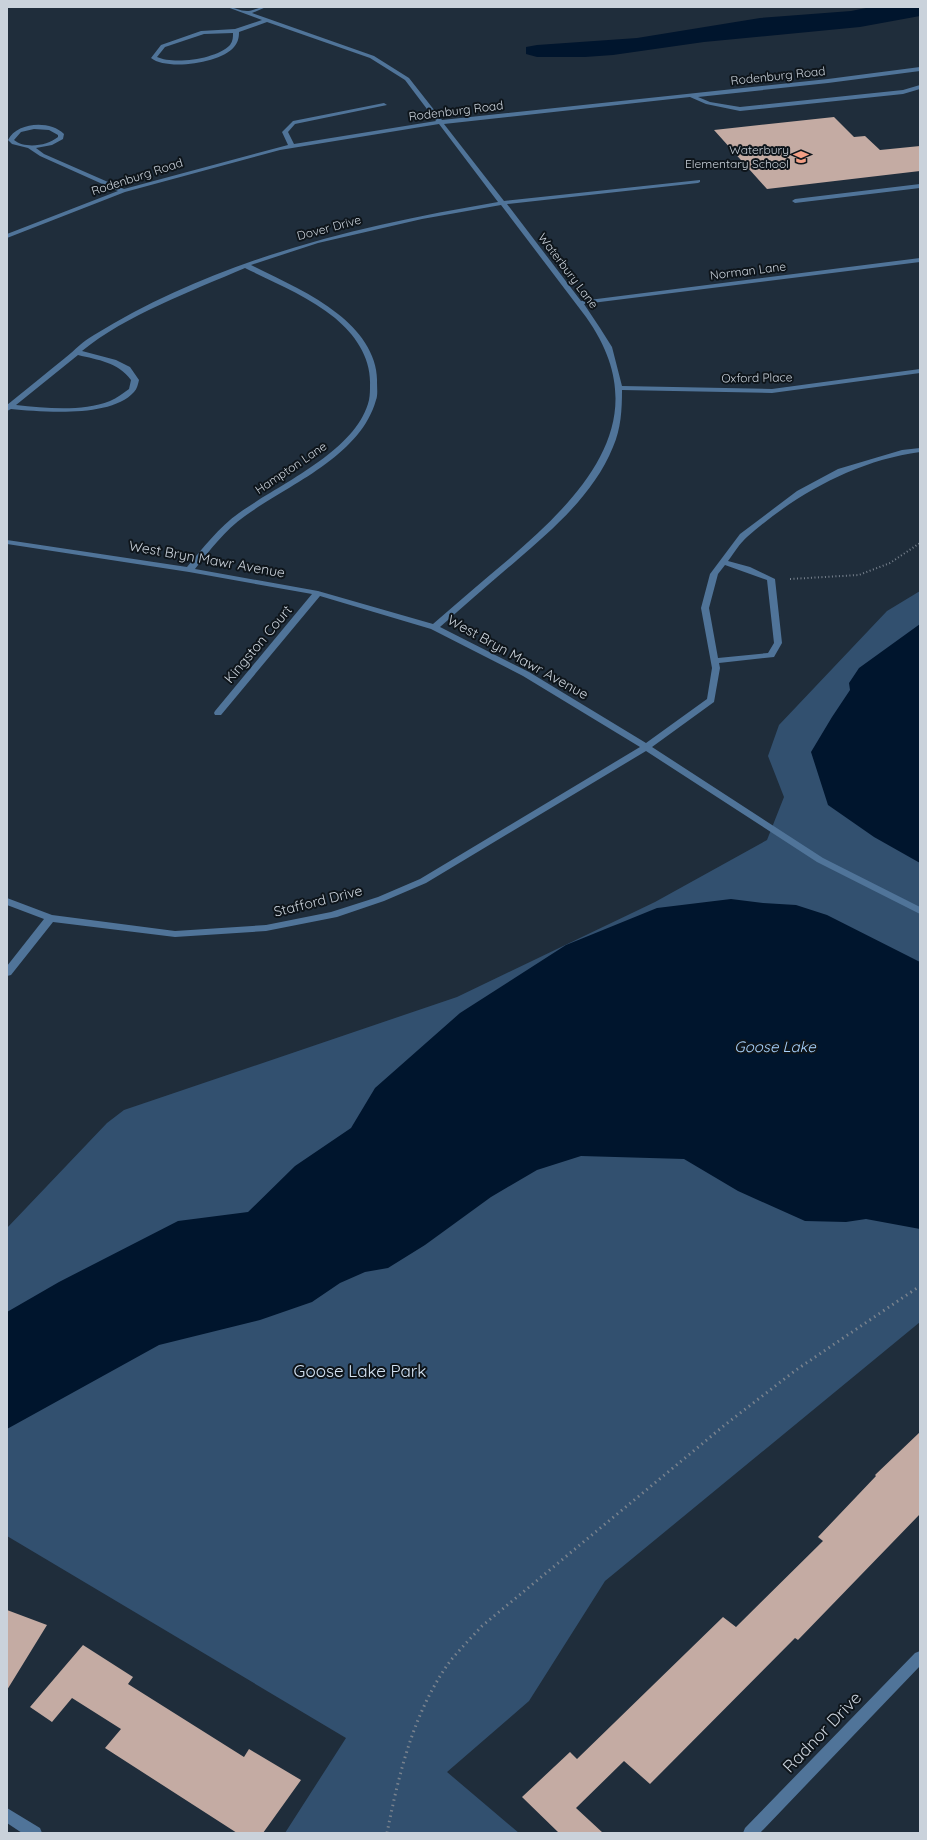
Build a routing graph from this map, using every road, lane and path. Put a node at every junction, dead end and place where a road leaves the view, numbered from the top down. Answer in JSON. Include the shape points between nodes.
{"nodes":[{"id":1,"x":230,"y":7,"type":"edge"},
{"id":2,"x":263,"y":7,"type":"edge"},
{"id":3,"x":247,"y":13,"type":"junction"},
{"id":4,"x":268,"y":20,"type":"junction"},
{"id":5,"x":236,"y":31,"type":"junction"},
{"id":6,"x":920,"y":69,"type":"edge"},
{"id":7,"x":920,"y":87,"type":"edge"},
{"id":8,"x":692,"y":96,"type":"junction"},
{"id":9,"x":384,"y":105,"type":"dead end"},
{"id":10,"x":442,"y":122,"type":"junction"},
{"id":11,"x":292,"y":146,"type":"junction"},
{"id":12,"x":30,"y":147,"type":"junction"},
{"id":13,"x":698,"y":181,"type":"dead end"},
{"id":14,"x":920,"y":186,"type":"edge"},
{"id":15,"x":123,"y":191,"type":"junction"},
{"id":16,"x":795,"y":201,"type":"dead end"},
{"id":17,"x":503,"y":204,"type":"junction"},
{"id":18,"x":7,"y":236,"type":"edge"},
{"id":19,"x":920,"y":260,"type":"edge"},
{"id":20,"x":245,"y":265,"type":"junction"},
{"id":21,"x":579,"y":303,"type":"junction"},
{"id":22,"x":76,"y":352,"type":"junction"},
{"id":23,"x":920,"y":372,"type":"edge"},
{"id":24,"x":618,"y":388,"type":"junction"},
{"id":25,"x":8,"y":408,"type":"edge"},
{"id":26,"x":920,"y":450,"type":"edge"},
{"id":27,"x":7,"y":542,"type":"edge"},
{"id":28,"x":920,"y":543,"type":"edge"},
{"id":29,"x":723,"y":562,"type":"junction"},
{"id":30,"x":189,"y":570,"type":"junction"},
{"id":31,"x":784,"y":577,"type":"dead end"},
{"id":32,"x":318,"y":593,"type":"junction"},
{"id":33,"x":434,"y":627,"type":"junction"},
{"id":34,"x":714,"y":661,"type":"junction"},
{"id":35,"x":218,"y":713,"type":"dead end"},
{"id":36,"x":646,"y":747,"type":"junction"},
{"id":37,"x":7,"y":901,"type":"edge"},
{"id":38,"x":920,"y":911,"type":"edge"},
{"id":39,"x":50,"y":918,"type":"junction"},
{"id":40,"x":7,"y":973,"type":"edge"},
{"id":41,"x":920,"y":1286,"type":"edge"},
{"id":42,"x":920,"y":1656,"type":"edge"},
{"id":43,"x":7,"y":1815,"type":"edge"},
{"id":44,"x":35,"y":1833,"type":"edge"},
{"id":45,"x":387,"y":1833,"type":"edge"},
{"id":46,"x":750,"y":1833,"type":"edge"}],
"edges":[{"from":1,"to":3,"type":"street","name":"Waterbury Lane"},
{"from":2,"to":3,"type":"street"},
{"from":3,"to":4,"type":"street","name":"Waterbury Lane"},
{"from":4,"to":5,"type":"street"},
{"from":4,"to":10,"type":"street","name":"Waterbury Lane","via":[[345,46],[389,66],[407,79]]},
{"from":5,"to":5,"type":"street","via":[[236,42],[231,47],[208,58],[165,63],[154,58],[163,46],[203,32]]},
{"from":6,"to":8,"type":"street","name":"Rodenburg Road"},
{"from":7,"to":8,"type":"street","via":[[903,92],[740,109],[708,103]]},
{"from":8,"to":10,"type":"street","name":"Rodenburg Road"},
{"from":9,"to":11,"type":"street","via":[[293,123],[285,132]]},
{"from":10,"to":11,"type":"street","name":"Rodenburg Road"},
{"from":10,"to":17,"type":"street","name":"Waterbury Lane"},
{"from":11,"to":15,"type":"street","name":"Rodenburg Road"},
{"from":12,"to":12,"type":"street","via":[[57,142],[61,134],[51,128],[38,127],[23,129],[12,136],[11,140],[14,143]]},
{"from":12,"to":15,"type":"street","via":[[42,155]]},
{"from":13,"to":17,"type":"street","name":"Dover Drive"},
{"from":14,"to":16,"type":"street"},
{"from":15,"to":18,"type":"street","name":"Rodenburg Road"},
{"from":17,"to":20,"type":"street","name":"Dover Drive","via":[[372,228],[316,242]]},
{"from":17,"to":21,"type":"street","name":"Waterbury Lane"},
{"from":19,"to":21,"type":"street","name":"Norman Lane"},
{"from":20,"to":22,"type":"street","name":"Dover Drive","via":[[160,302],[95,337]]},
{"from":20,"to":30,"type":"street","name":"Hampton Lane","via":[[318,304],[346,324],[366,349],[372,362],[376,387],[362,423],[337,452],[310,473],[241,515]]},
{"from":21,"to":24,"type":"street","name":"Waterbury Lane","via":[[611,354]]},
{"from":22,"to":25,"type":"street","name":"Dover Drive"},
{"from":22,"to":25,"type":"street","via":[[113,362],[127,369],[135,380],[132,390],[112,403],[85,408],[53,411]]},
{"from":23,"to":24,"type":"street","name":"Oxford Place","via":[[772,391]]},
{"from":24,"to":33,"type":"street","name":"Waterbury Lane","via":[[618,413],[610,444],[600,468],[585,491],[547,531]]},
{"from":26,"to":29,"type":"street","name":"Stafford Drive","via":[[840,471],[800,493],[743,536]]},
{"from":27,"to":30,"type":"street","name":"West Bryn Mawr Avenue"},
{"from":28,"to":31,"type":"path","via":[[890,562],[859,575],[791,580]]},
{"from":29,"to":34,"type":"street","name":"Stafford Drive","via":[[714,574],[705,608]]},
{"from":29,"to":34,"type":"street","via":[[771,579],[778,643],[771,655]]},
{"from":30,"to":32,"type":"street","name":"West Bryn Mawr Avenue"},
{"from":32,"to":33,"type":"street","name":"West Bryn Mawr Avenue"},
{"from":32,"to":35,"type":"street","name":"Kingston Court"},
{"from":33,"to":36,"type":"street","name":"West Bryn Mawr Avenue","via":[[526,674]]},
{"from":34,"to":36,"type":"street","name":"Stafford Drive","via":[[716,668],[711,700]]},
{"from":36,"to":38,"type":"street","name":"West Bryn Mawr Avenue","via":[[820,860]]},
{"from":36,"to":39,"type":"street","name":"Stafford Drive","via":[[423,881],[333,915],[266,928],[175,934]]},
{"from":37,"to":39,"type":"street","name":"Stafford Drive"},
{"from":39,"to":40,"type":"street"},
{"from":41,"to":45,"type":"path","via":[[796,1370],[726,1424],[482,1626],[448,1664],[422,1710],[396,1784]]},
{"from":42,"to":46,"type":"street","name":"Radnor Drive"},
{"from":43,"to":44,"type":"street"}]}
